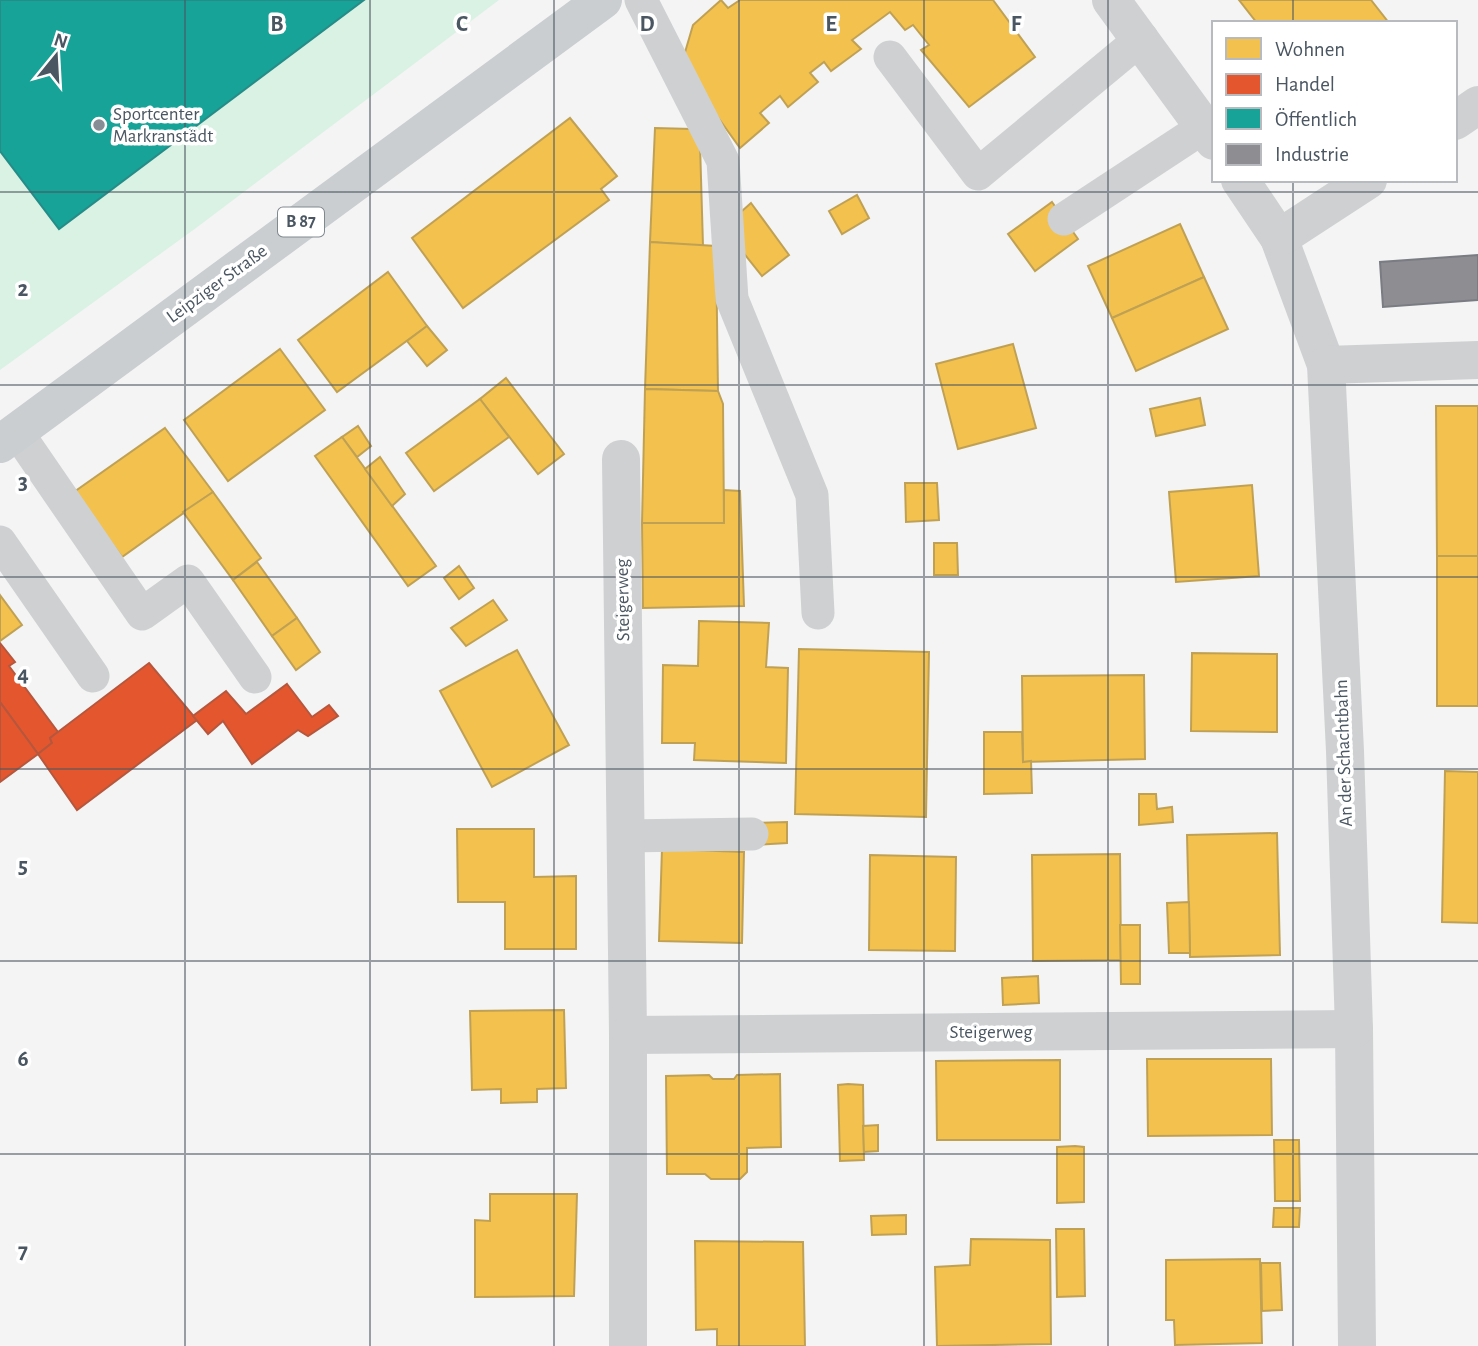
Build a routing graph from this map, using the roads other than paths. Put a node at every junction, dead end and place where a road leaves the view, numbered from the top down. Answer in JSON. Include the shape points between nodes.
{"nodes":[{"id":1,"x":603,"y":0,"type":"edge"},
{"id":2,"x":641,"y":0,"type":"edge"},
{"id":3,"x":1111,"y":0,"type":"edge"},
{"id":4,"x":1142,"y":38,"type":"junction"},
{"id":5,"x":890,"y":57,"type":"dead end"},
{"id":6,"x":1478,"y":106,"type":"edge"},
{"id":7,"x":1457,"y":120,"type":"edge"},
{"id":8,"x":1209,"y":134,"type":"edge"},
{"id":9,"x":1241,"y":182,"type":"edge"},
{"id":10,"x":1365,"y":182,"type":"edge"},
{"id":11,"x":1064,"y":219,"type":"dead end"},
{"id":12,"x":1279,"y":238,"type":"junction"},
{"id":13,"x":1478,"y":360,"type":"edge"},
{"id":14,"x":1325,"y":365,"type":"junction"},
{"id":15,"x":8,"y":438,"type":"edge"},
{"id":16,"x":621,"y":459,"type":"dead end"},
{"id":17,"x":0,"y":542,"type":"edge"},
{"id":18,"x":817,"y":613,"type":"dead end"},
{"id":19,"x":93,"y":676,"type":"dead end"},
{"id":20,"x":255,"y":677,"type":"dead end"},
{"id":21,"x":752,"y":834,"type":"dead end"},
{"id":22,"x":626,"y":835,"type":"junction"},
{"id":23,"x":1354,"y":1029,"type":"junction"},
{"id":24,"x":628,"y":1035,"type":"junction"},
{"id":25,"x":628,"y":1346,"type":"edge"},
{"id":26,"x":1357,"y":1346,"type":"edge"}],
"edges":[{"from":1,"to":15,"type":"main road","name":"Leipziger Straße","number":"B 87"},
{"from":2,"to":18,"type":"lane","via":[[723,160],[732,299],[812,495]]},
{"from":3,"to":4,"type":"street"},
{"from":4,"to":5,"type":"lane","via":[[978,174]]},
{"from":4,"to":8,"type":"street"},
{"from":6,"to":7,"type":"street"},
{"from":8,"to":11,"type":"lane"},
{"from":9,"to":12,"type":"street","name":"An der Schachtbahn"},
{"from":10,"to":12,"type":"street"},
{"from":12,"to":14,"type":"street","name":"An der Schachtbahn"},
{"from":13,"to":14,"type":"street"},
{"from":14,"to":23,"type":"street","name":"An der Schachtbahn"},
{"from":15,"to":20,"type":"lane","via":[[142,614],[187,581]]},
{"from":16,"to":22,"type":"street","name":"Steigerweg"},
{"from":17,"to":19,"type":"lane"},
{"from":21,"to":22,"type":"lane"},
{"from":22,"to":24,"type":"street","name":"Steigerweg"},
{"from":23,"to":24,"type":"street","name":"Steigerweg"},
{"from":23,"to":26,"type":"street","name":"An der Schachtbahn"},
{"from":24,"to":25,"type":"street","name":"Steigerweg"}]}
